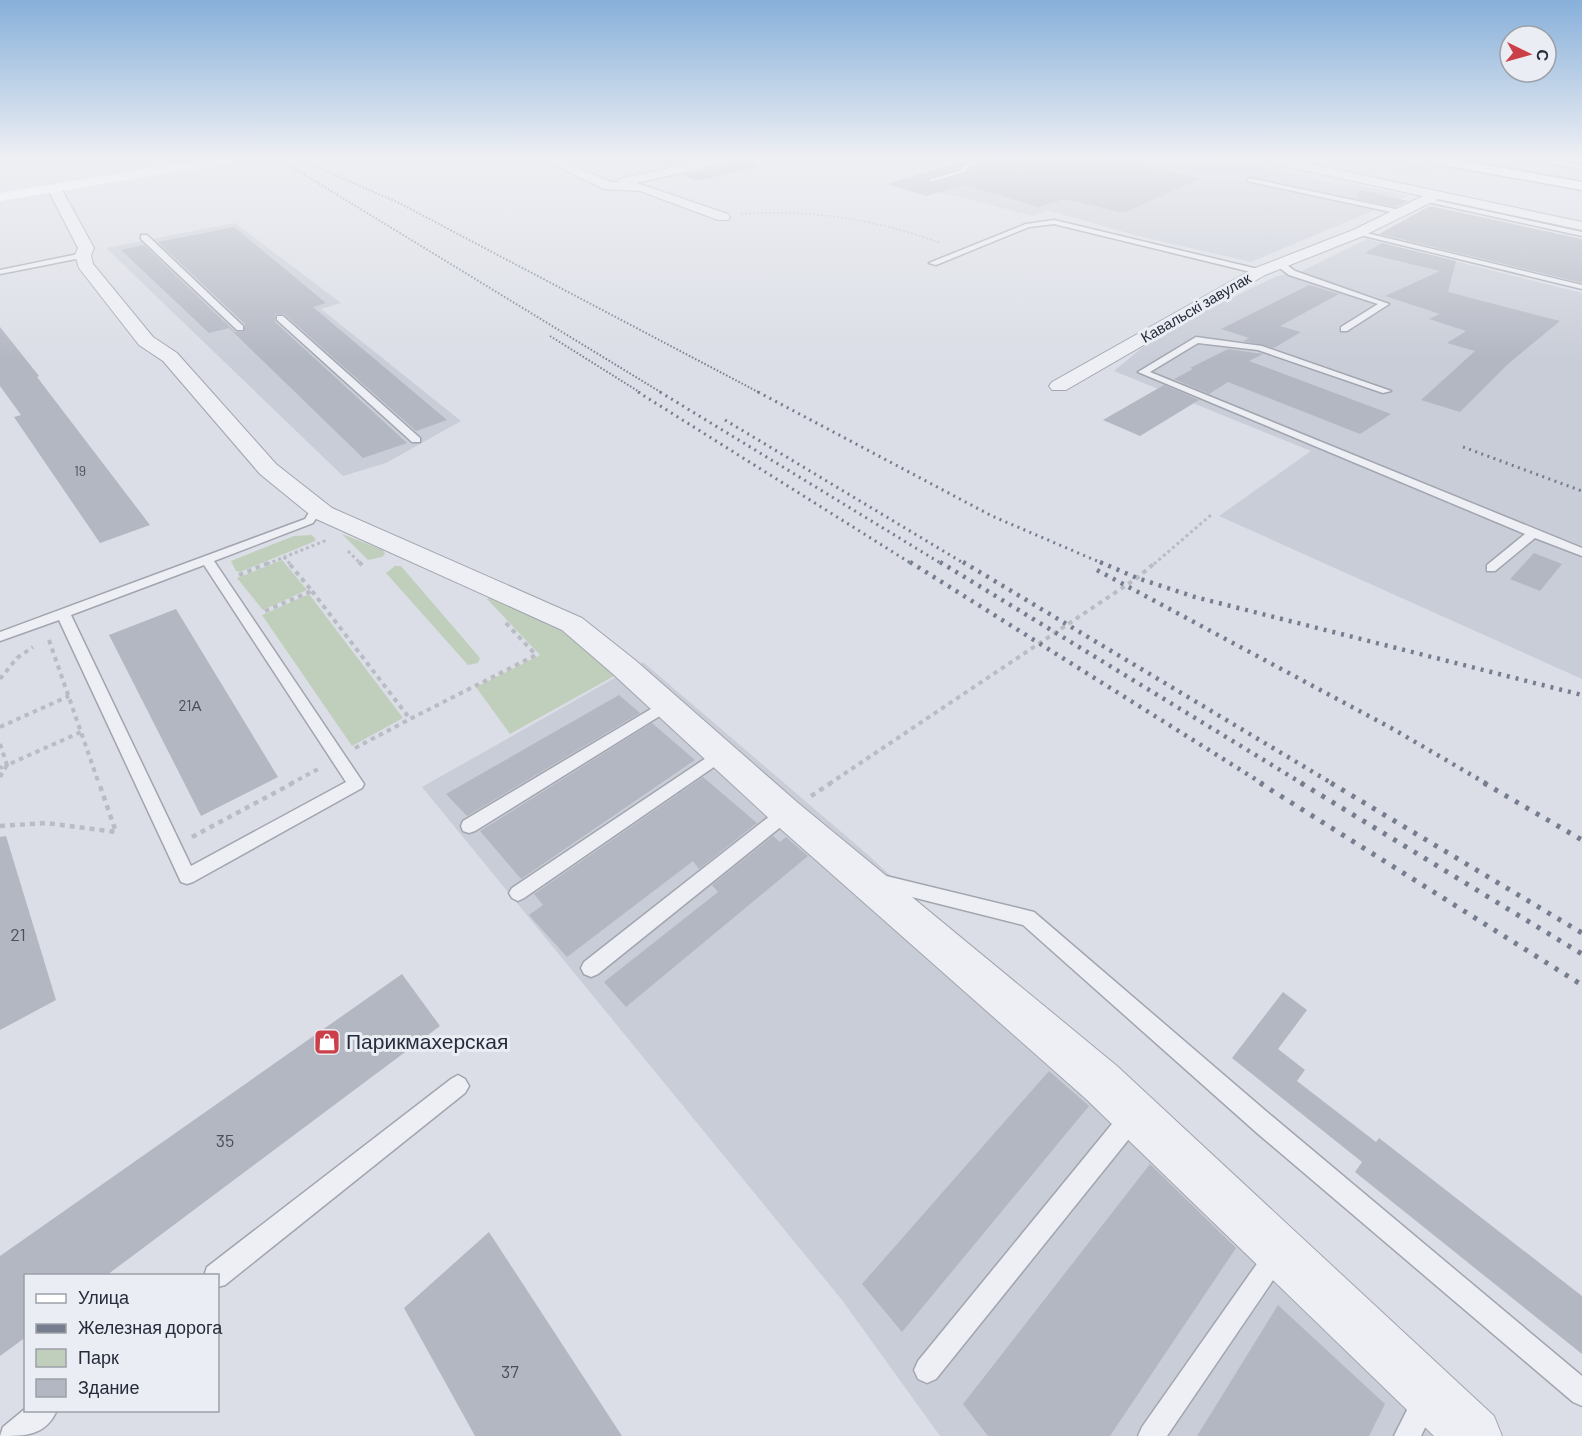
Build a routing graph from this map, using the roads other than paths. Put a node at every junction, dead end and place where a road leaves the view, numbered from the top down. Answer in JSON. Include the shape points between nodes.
{"nodes":[{"id":1,"x":74,"y":225,"type":"edge"},
{"id":2,"x":1028,"y":225,"type":"edge"},
{"id":3,"x":1066,"y":225,"type":"edge"},
{"id":4,"x":1374,"y":225,"type":"edge"},
{"id":5,"x":1545,"y":225,"type":"edge"},
{"id":6,"x":1358,"y":233,"type":"junction"},
{"id":7,"x":1582,"y":234,"type":"edge"},
{"id":8,"x":144,"y":237,"type":"dead end"},
{"id":9,"x":83,"y":255,"type":"junction"},
{"id":10,"x":933,"y":263,"type":"dead end"},
{"id":11,"x":1280,"y":264,"type":"junction"},
{"id":12,"x":0,"y":272,"type":"edge"},
{"id":13,"x":1259,"y":272,"type":"junction"},
{"id":14,"x":1582,"y":287,"type":"edge"},
{"id":15,"x":280,"y":318,"type":"dead end"},
{"id":16,"x":240,"y":327,"type":"dead end"},
{"id":17,"x":1344,"y":329,"type":"dead end"},
{"id":18,"x":1059,"y":386,"type":"dead end"},
{"id":19,"x":1386,"y":391,"type":"dead end"},
{"id":20,"x":416,"y":440,"type":"dead end"},
{"id":21,"x":317,"y":508,"type":"junction"},
{"id":22,"x":1533,"y":533,"type":"junction"},
{"id":23,"x":1582,"y":552,"type":"edge"},
{"id":24,"x":207,"y":559,"type":"junction"},
{"id":25,"x":1491,"y":568,"type":"dead end"},
{"id":26,"x":63,"y":614,"type":"junction"},
{"id":27,"x":0,"y":637,"type":"edge"},
{"id":28,"x":666,"y":705,"type":"junction"},
{"id":29,"x":720,"y":754,"type":"junction"},
{"id":30,"x":786,"y":813,"type":"junction"},
{"id":31,"x":469,"y":826,"type":"dead end"},
{"id":32,"x":862,"y":878,"type":"junction"},
{"id":33,"x":518,"y":893,"type":"dead end"},
{"id":34,"x":591,"y":968,"type":"dead end"},
{"id":35,"x":458,"y":1086,"type":"dead end"},
{"id":36,"x":1134,"y":1114,"type":"junction"},
{"id":37,"x":1279,"y":1251,"type":"junction"},
{"id":38,"x":217,"y":1274,"type":"edge"},
{"id":39,"x":927,"y":1370,"type":"dead end"},
{"id":40,"x":1429,"y":1393,"type":"junction"},
{"id":41,"x":1582,"y":1393,"type":"edge"},
{"id":42,"x":42,"y":1412,"type":"edge"},
{"id":43,"x":12,"y":1436,"type":"edge"},
{"id":44,"x":1151,"y":1436,"type":"edge"},
{"id":45,"x":1407,"y":1436,"type":"edge"},
{"id":46,"x":1474,"y":1436,"type":"edge"}],
"edges":[{"from":1,"to":9,"type":"street","via":[[86,248]]},
{"from":2,"to":10,"type":"lane"},
{"from":3,"to":13,"type":"lane"},
{"from":4,"to":6,"type":"street","name":"Кавальскі завулак"},
{"from":5,"to":7,"type":"lane"},
{"from":6,"to":11,"type":"street","name":"Кавальскі завулак"},
{"from":6,"to":14,"type":"lane"},
{"from":8,"to":16,"type":"lane"},
{"from":9,"to":12,"type":"lane"},
{"from":9,"to":21,"type":"street","via":[[85,265],[146,341],[170,357],[268,469]]},
{"from":11,"to":13,"type":"street","name":"Кавальскі завулак"},
{"from":11,"to":17,"type":"lane","via":[[1292,273],[1385,304]]},
{"from":13,"to":18,"type":"street","name":"Кавальскі завулак"},
{"from":15,"to":20,"type":"lane"},
{"from":19,"to":22,"type":"lane","via":[[1259,348],[1196,340],[1143,372]]},
{"from":21,"to":24,"type":"lane","via":[[309,521]]},
{"from":21,"to":28,"type":"street","via":[[572,624]]},
{"from":22,"to":23,"type":"lane"},
{"from":22,"to":25,"type":"lane"},
{"from":24,"to":26,"type":"lane"},
{"from":24,"to":26,"type":"lane","via":[[356,784],[187,877]]},
{"from":26,"to":27,"type":"lane"},
{"from":28,"to":29,"type":"street"},
{"from":28,"to":31,"type":"lane"},
{"from":29,"to":30,"type":"street"},
{"from":29,"to":33,"type":"lane"},
{"from":30,"to":32,"type":"street"},
{"from":30,"to":34,"type":"lane"},
{"from":32,"to":36,"type":"street"},
{"from":32,"to":41,"type":"lane","via":[[1028,918]]},
{"from":35,"to":38,"type":"lane"},
{"from":36,"to":37,"type":"street"},
{"from":36,"to":39,"type":"lane"},
{"from":37,"to":40,"type":"street"},
{"from":37,"to":44,"type":"lane"},
{"from":40,"to":45,"type":"lane"},
{"from":40,"to":46,"type":"street"},
{"from":42,"to":43,"type":"lane"}]}
